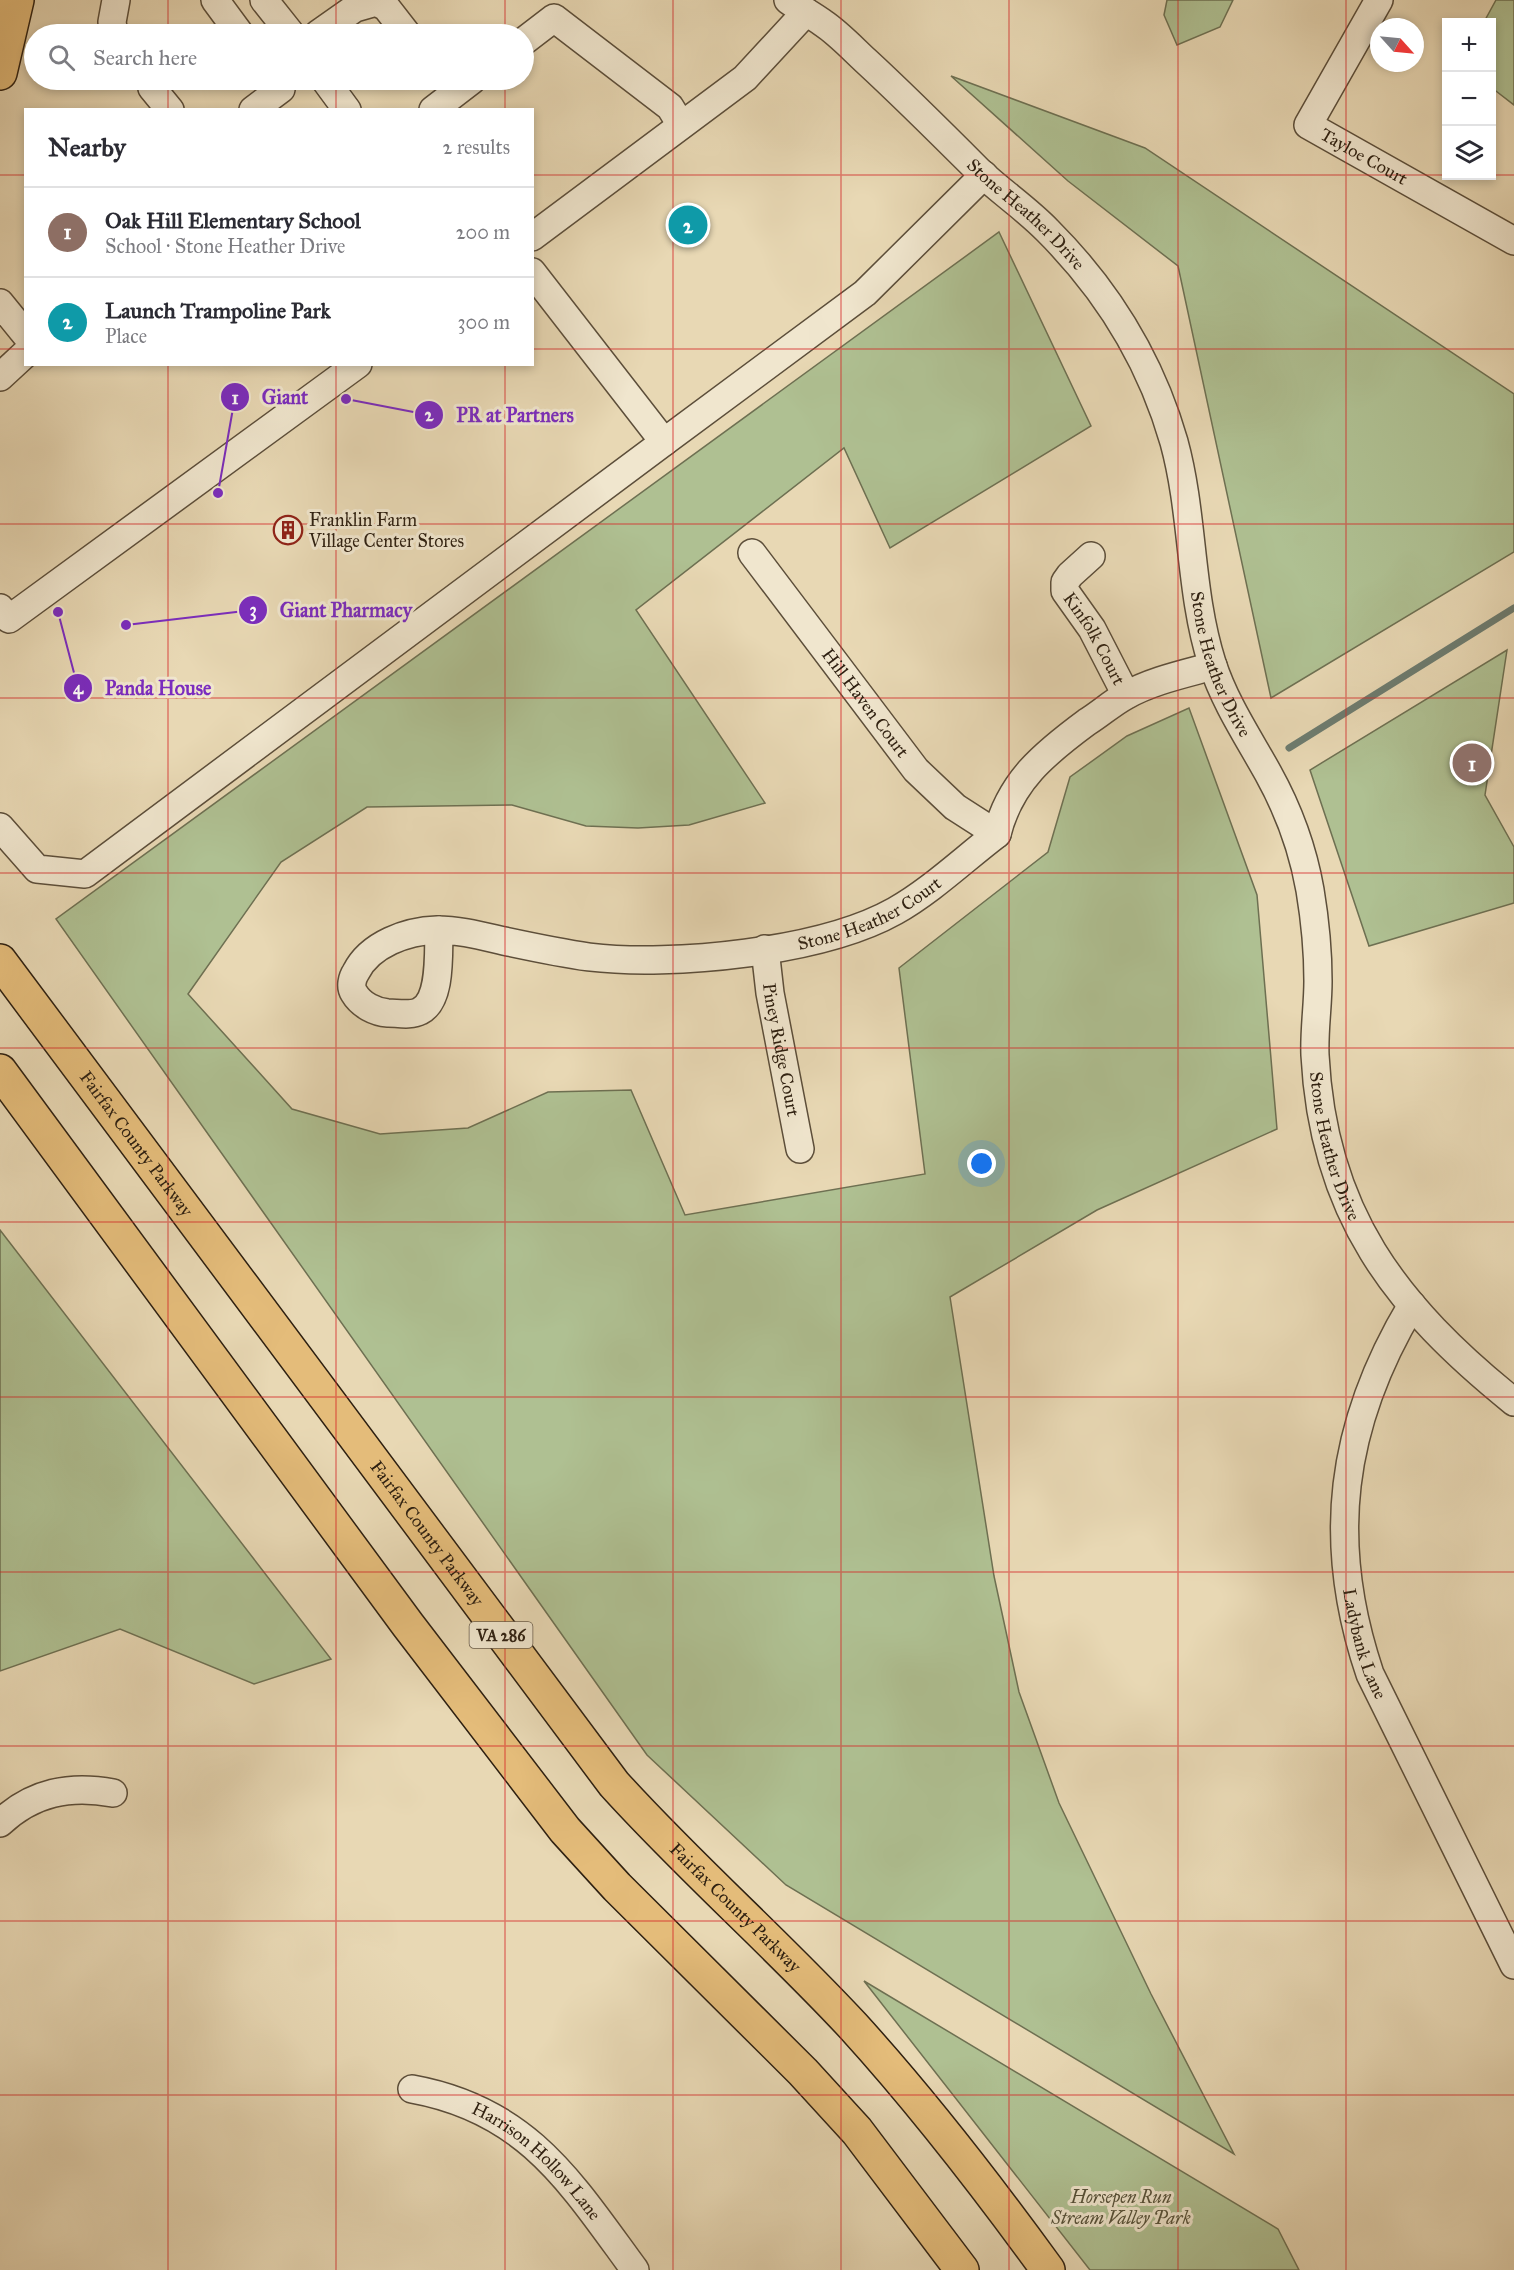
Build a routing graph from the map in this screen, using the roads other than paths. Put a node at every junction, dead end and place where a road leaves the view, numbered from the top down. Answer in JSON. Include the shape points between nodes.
{"nodes":[{"id":1,"x":17,"y":0,"type":"edge"},
{"id":2,"x":116,"y":0,"type":"edge"},
{"id":3,"x":215,"y":0,"type":"edge"},
{"id":4,"x":264,"y":0,"type":"edge"},
{"id":5,"x":1378,"y":0,"type":"edge"},
{"id":6,"x":797,"y":6,"type":"edge"},
{"id":7,"x":112,"y":24,"type":"edge"},
{"id":8,"x":233,"y":24,"type":"edge"},
{"id":9,"x":283,"y":24,"type":"edge"},
{"id":10,"x":332,"y":24,"type":"edge"},
{"id":11,"x":399,"y":24,"type":"edge"},
{"id":12,"x":534,"y":33,"type":"edge"},
{"id":13,"x":0,"y":73,"type":"edge"},
{"id":14,"x":154,"y":90,"type":"edge"},
{"id":15,"x":271,"y":90,"type":"edge"},
{"id":16,"x":332,"y":90,"type":"edge"},
{"id":17,"x":168,"y":108,"type":"edge"},
{"id":18,"x":255,"y":108,"type":"edge"},
{"id":19,"x":346,"y":108,"type":"edge"},
{"id":20,"x":681,"y":125,"type":"junction"},
{"id":21,"x":984,"y":175,"type":"junction"},
{"id":22,"x":534,"y":235,"type":"edge"},
{"id":23,"x":1514,"y":241,"type":"edge"},
{"id":24,"x":534,"y":275,"type":"edge"},
{"id":25,"x":0,"y":303,"type":"edge"},
{"id":26,"x":24,"y":333,"type":"edge"},
{"id":27,"x":24,"y":355,"type":"edge"},
{"id":28,"x":355,"y":366,"type":"edge"},
{"id":29,"x":0,"y":377,"type":"edge"},
{"id":30,"x":664,"y":442,"type":"junction"},
{"id":31,"x":752,"y":553,"type":"dead end"},
{"id":32,"x":1091,"y":556,"type":"dead end"},
{"id":33,"x":0,"y":608,"type":"edge"},
{"id":34,"x":1213,"y":666,"type":"junction"},
{"id":35,"x":1126,"y":695,"type":"junction"},
{"id":36,"x":0,"y":827,"type":"edge"},
{"id":37,"x":997,"y":834,"type":"junction"},
{"id":38,"x":439,"y":930,"type":"dead end"},
{"id":39,"x":765,"y":949,"type":"junction"},
{"id":40,"x":0,"y":961,"type":"edge"},
{"id":41,"x":0,"y":1071,"type":"edge"},
{"id":42,"x":800,"y":1149,"type":"dead end"},
{"id":43,"x":1412,"y":1305,"type":"junction"},
{"id":44,"x":1514,"y":1402,"type":"edge"},
{"id":45,"x":113,"y":1793,"type":"dead end"},
{"id":46,"x":0,"y":1822,"type":"edge"},
{"id":47,"x":1514,"y":1965,"type":"edge"},
{"id":48,"x":412,"y":2089,"type":"dead end"},
{"id":49,"x":635,"y":2270,"type":"edge"},
{"id":50,"x":962,"y":2270,"type":"edge"},
{"id":51,"x":1048,"y":2270,"type":"edge"}],
"edges":[{"from":1,"to":13,"type":"main road"},
{"from":2,"to":7,"type":"street"},
{"from":3,"to":8,"type":"street"},
{"from":4,"to":9,"type":"street"},
{"from":5,"to":23,"type":"street","name":"Tayloe Court","via":[[1308,125]]},
{"from":6,"to":20,"type":"street","via":[[745,78]]},
{"from":6,"to":21,"type":"street","name":"Stone Heather Drive","via":[[825,24]]},
{"from":10,"to":11,"type":"street","via":[[355,8],[376,2],[386,7]]},
{"from":12,"to":20,"type":"street","via":[[554,18],[670,107]]},
{"from":14,"to":17,"type":"street"},
{"from":15,"to":18,"type":"street"},
{"from":16,"to":19,"type":"street"},
{"from":20,"to":22,"type":"street"},
{"from":21,"to":30,"type":"street","via":[[865,293]]},
{"from":21,"to":34,"type":"street","name":"Stone Heather Drive","via":[[1046,229],[1081,266],[1137,350],[1160,400],[1174,445],[1184,492],[1196,603]]},
{"from":24,"to":30,"type":"street"},
{"from":25,"to":26,"type":"street"},
{"from":27,"to":29,"type":"street"},
{"from":28,"to":33,"type":"street","via":[[9,619]]},
{"from":30,"to":36,"type":"street","via":[[86,874],[37,869]]},
{"from":31,"to":37,"type":"street","name":"Hill Haven Court","via":[[915,770],[955,807]]},
{"from":32,"to":35,"type":"street","name":"Kinfolk Court","via":[[1070,575],[1065,591],[1092,629]]},
{"from":34,"to":35,"type":"street"},
{"from":34,"to":43,"type":"street","name":"Stone Heather Drive","via":[[1237,721],[1289,817],[1304,860],[1316,937],[1315,1052],[1319,1101],[1343,1194],[1377,1262]]},
{"from":35,"to":37,"type":"street","via":[[1052,747],[1028,770],[1011,794]]},
{"from":37,"to":39,"type":"street","name":"Stone Heather Court","via":[[897,910],[835,934]]},
{"from":38,"to":39,"type":"street","name":"Stone Heather Court","via":[[555,952],[635,961]]},
{"from":39,"to":42,"type":"street","name":"Piney Ridge Court"},
{"from":40,"to":51,"type":"main road","name":"Fairfax County Parkway","number":"VA 286","via":[[614,1784],[908,2088]]},
{"from":41,"to":50,"type":"main road","via":[[401,1617],[565,1830],[857,2131]]},
{"from":43,"to":44,"type":"street","name":"Stone Heather Drive","via":[[1454,1351]]},
{"from":43,"to":47,"type":"street","name":"Ladybank Lane","via":[[1371,1382],[1357,1427],[1344,1516],[1348,1591],[1356,1633],[1370,1674]]},
{"from":45,"to":46,"type":"street","via":[[65,1790],[41,1796]]},
{"from":48,"to":49,"type":"street","name":"Harrison Hollow Lane","via":[[469,2105],[504,2123],[536,2147],[565,2175]]}]}
